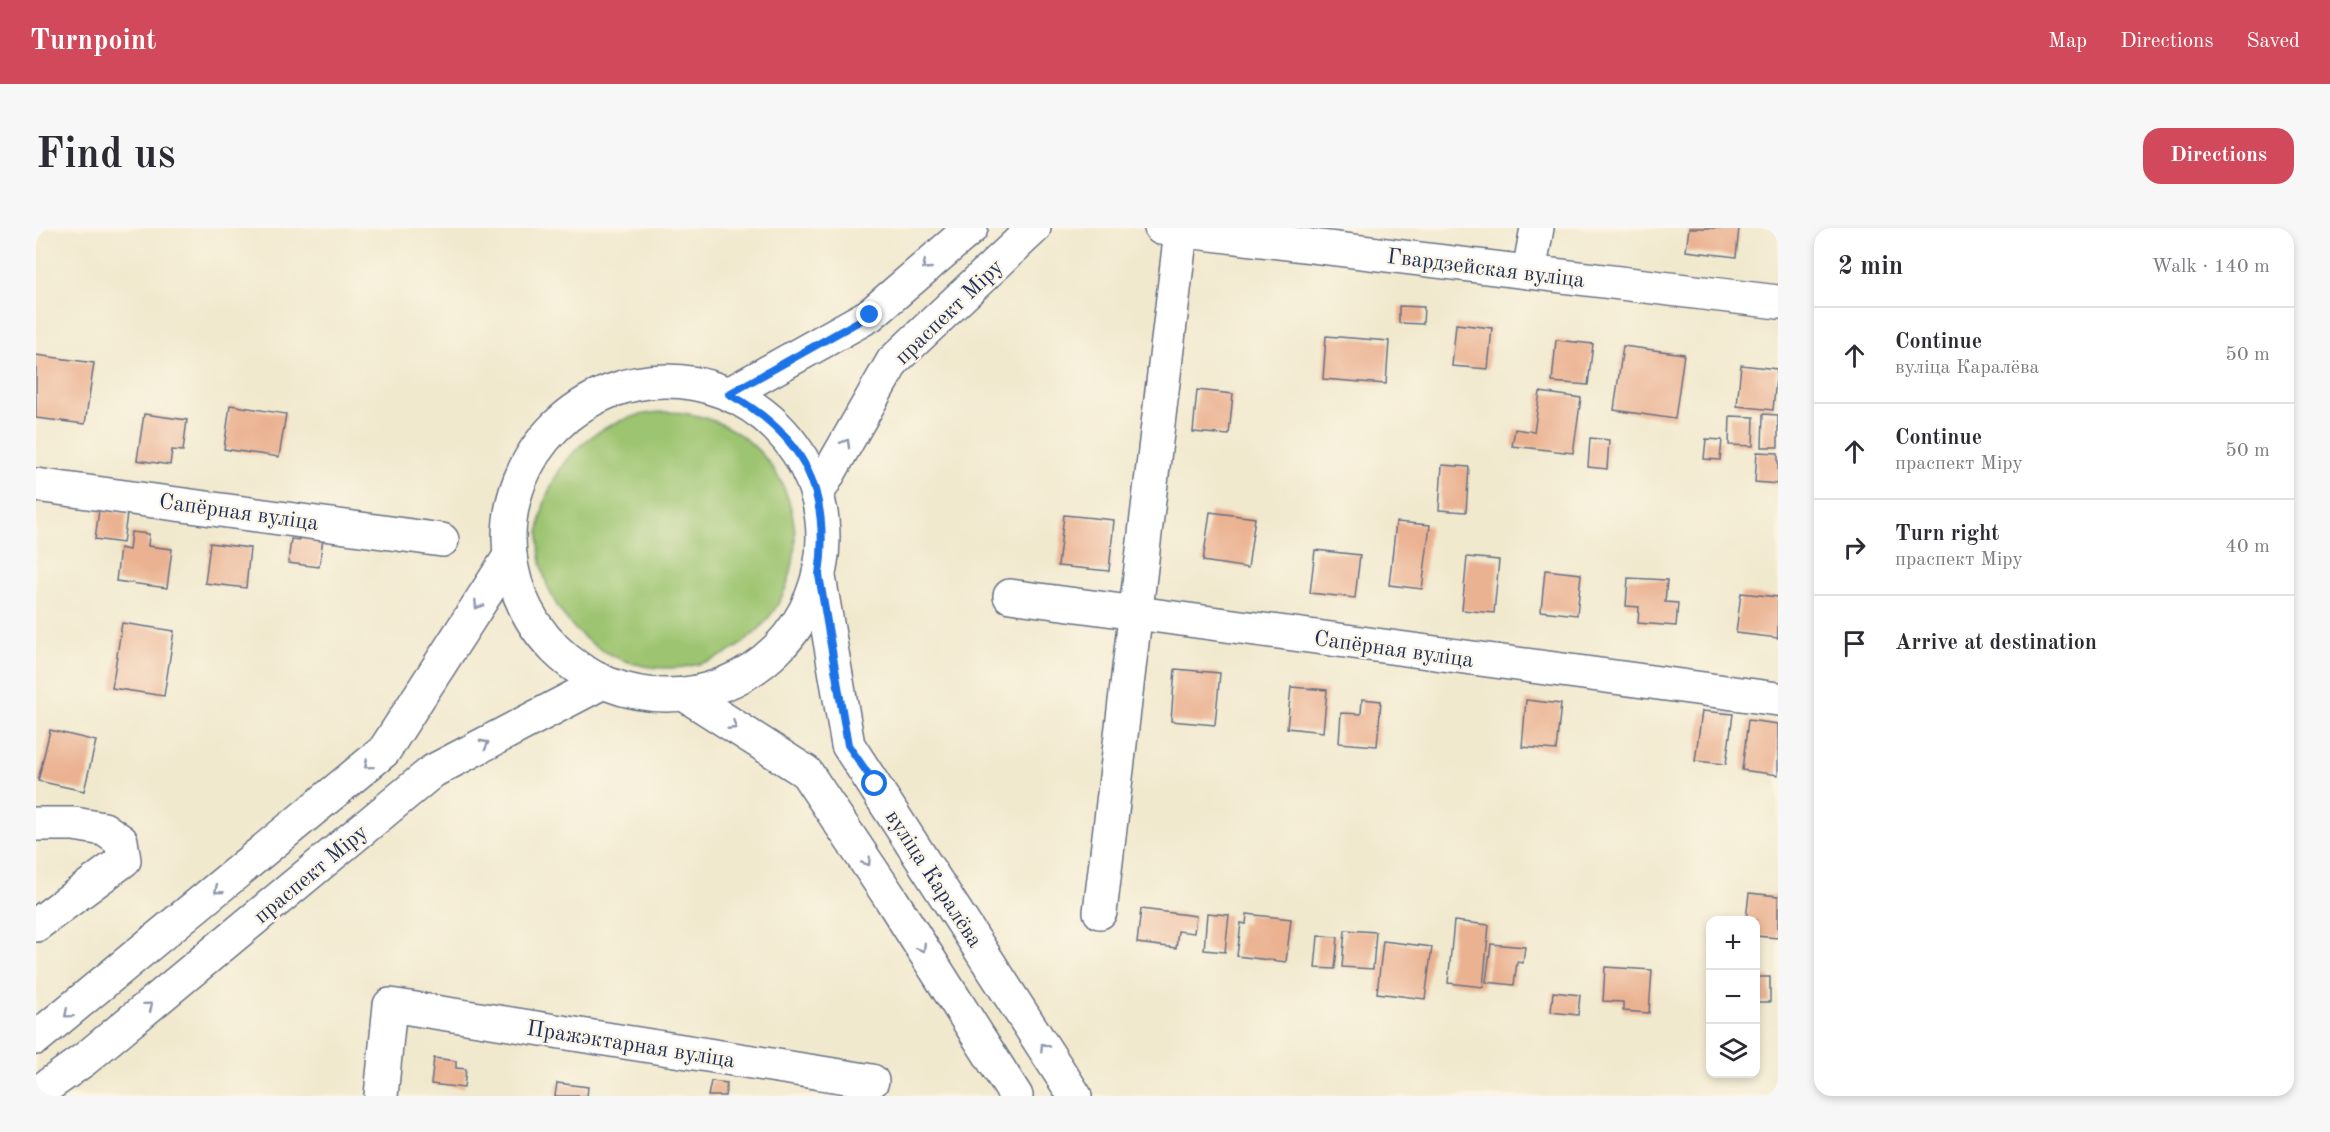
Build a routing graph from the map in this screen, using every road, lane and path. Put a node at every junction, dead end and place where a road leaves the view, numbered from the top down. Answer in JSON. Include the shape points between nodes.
{"nodes":[{"id":1,"x":971,"y":228,"type":"edge"},
{"id":2,"x":1034,"y":228,"type":"edge"},
{"id":3,"x":1537,"y":228,"type":"edge"},
{"id":4,"x":1170,"y":230,"type":"edge"},
{"id":5,"x":1529,"y":272,"type":"junction"},
{"id":6,"x":1778,"y":302,"type":"edge"},
{"id":7,"x":729,"y":394,"type":"junction"},
{"id":8,"x":36,"y":485,"type":"edge"},
{"id":9,"x":817,"y":494,"type":"junction"},
{"id":10,"x":442,"y":540,"type":"dead end"},
{"id":11,"x":510,"y":556,"type":"junction"},
{"id":12,"x":819,"y":575,"type":"junction"},
{"id":13,"x":1010,"y":596,"type":"dead end"},
{"id":14,"x":1134,"y":613,"type":"junction"},
{"id":15,"x":603,"y":682,"type":"junction"},
{"id":16,"x":684,"y":694,"type":"junction"},
{"id":17,"x":1778,"y":699,"type":"edge"},
{"id":18,"x":36,"y":824,"type":"edge"},
{"id":19,"x":1100,"y":912,"type":"dead end"},
{"id":20,"x":36,"y":925,"type":"edge"},
{"id":21,"x":36,"y":1038,"type":"edge"},
{"id":22,"x":872,"y":1081,"type":"dead end"},
{"id":23,"x":36,"y":1094,"type":"edge"},
{"id":24,"x":381,"y":1096,"type":"edge"},
{"id":25,"x":1016,"y":1096,"type":"edge"},
{"id":26,"x":1075,"y":1096,"type":"edge"}],
"edges":[{"from":1,"to":7,"type":"main road","name":"праспект Міру","one_way":true,"via":[[870,315]]},
{"from":9,"to":2,"type":"main road","name":"праспект Міру","one_way":true,"via":[[893,361]]},
{"from":3,"to":5,"type":"main road"},
{"from":4,"to":5,"type":"main road","name":"Гвардзейская вуліца"},
{"from":4,"to":14,"type":"main road"},
{"from":5,"to":6,"type":"main road","name":"Гвардзейская вуліца"},
{"from":7,"to":9,"type":"main road","via":[[753,407],[793,445]]},
{"from":7,"to":11,"type":"main road","via":[[703,386],[648,382],[621,388],[573,412],[552,430],[522,476],[513,502]]},
{"from":8,"to":10,"type":"main road","name":"Сапёрная вуліца"},
{"from":9,"to":12,"type":"main road","via":[[823,521]]},
{"from":11,"to":15,"type":"main road","via":[[515,583],[540,631],[565,658]]},
{"from":11,"to":21,"type":"main road","name":"праспект Міру","one_way":true,"via":[[384,751]]},
{"from":12,"to":16,"type":"main road","via":[[802,617],[760,664],[711,689]]},
{"from":26,"to":12,"type":"main road","name":"вуліца Каралёва","one_way":true,"via":[[848,745]]},
{"from":13,"to":14,"type":"main road","name":"Сапёрная вуліца"},
{"from":14,"to":17,"type":"main road","name":"Сапёрная вуліца"},
{"from":14,"to":19,"type":"main road"},
{"from":15,"to":16,"type":"main road","via":[[629,691]]},
{"from":23,"to":15,"type":"main road","name":"праспект Міру","one_way":true,"via":[[85,1059],[433,771]]},
{"from":16,"to":25,"type":"main road","one_way":true,"via":[[806,772]]},
{"from":18,"to":20,"type":"main road","via":[[104,829],[121,841],[124,860]]},
{"from":22,"to":24,"type":"main road","name":"Пражэктарная вуліца","via":[[390,1005]]}]}
